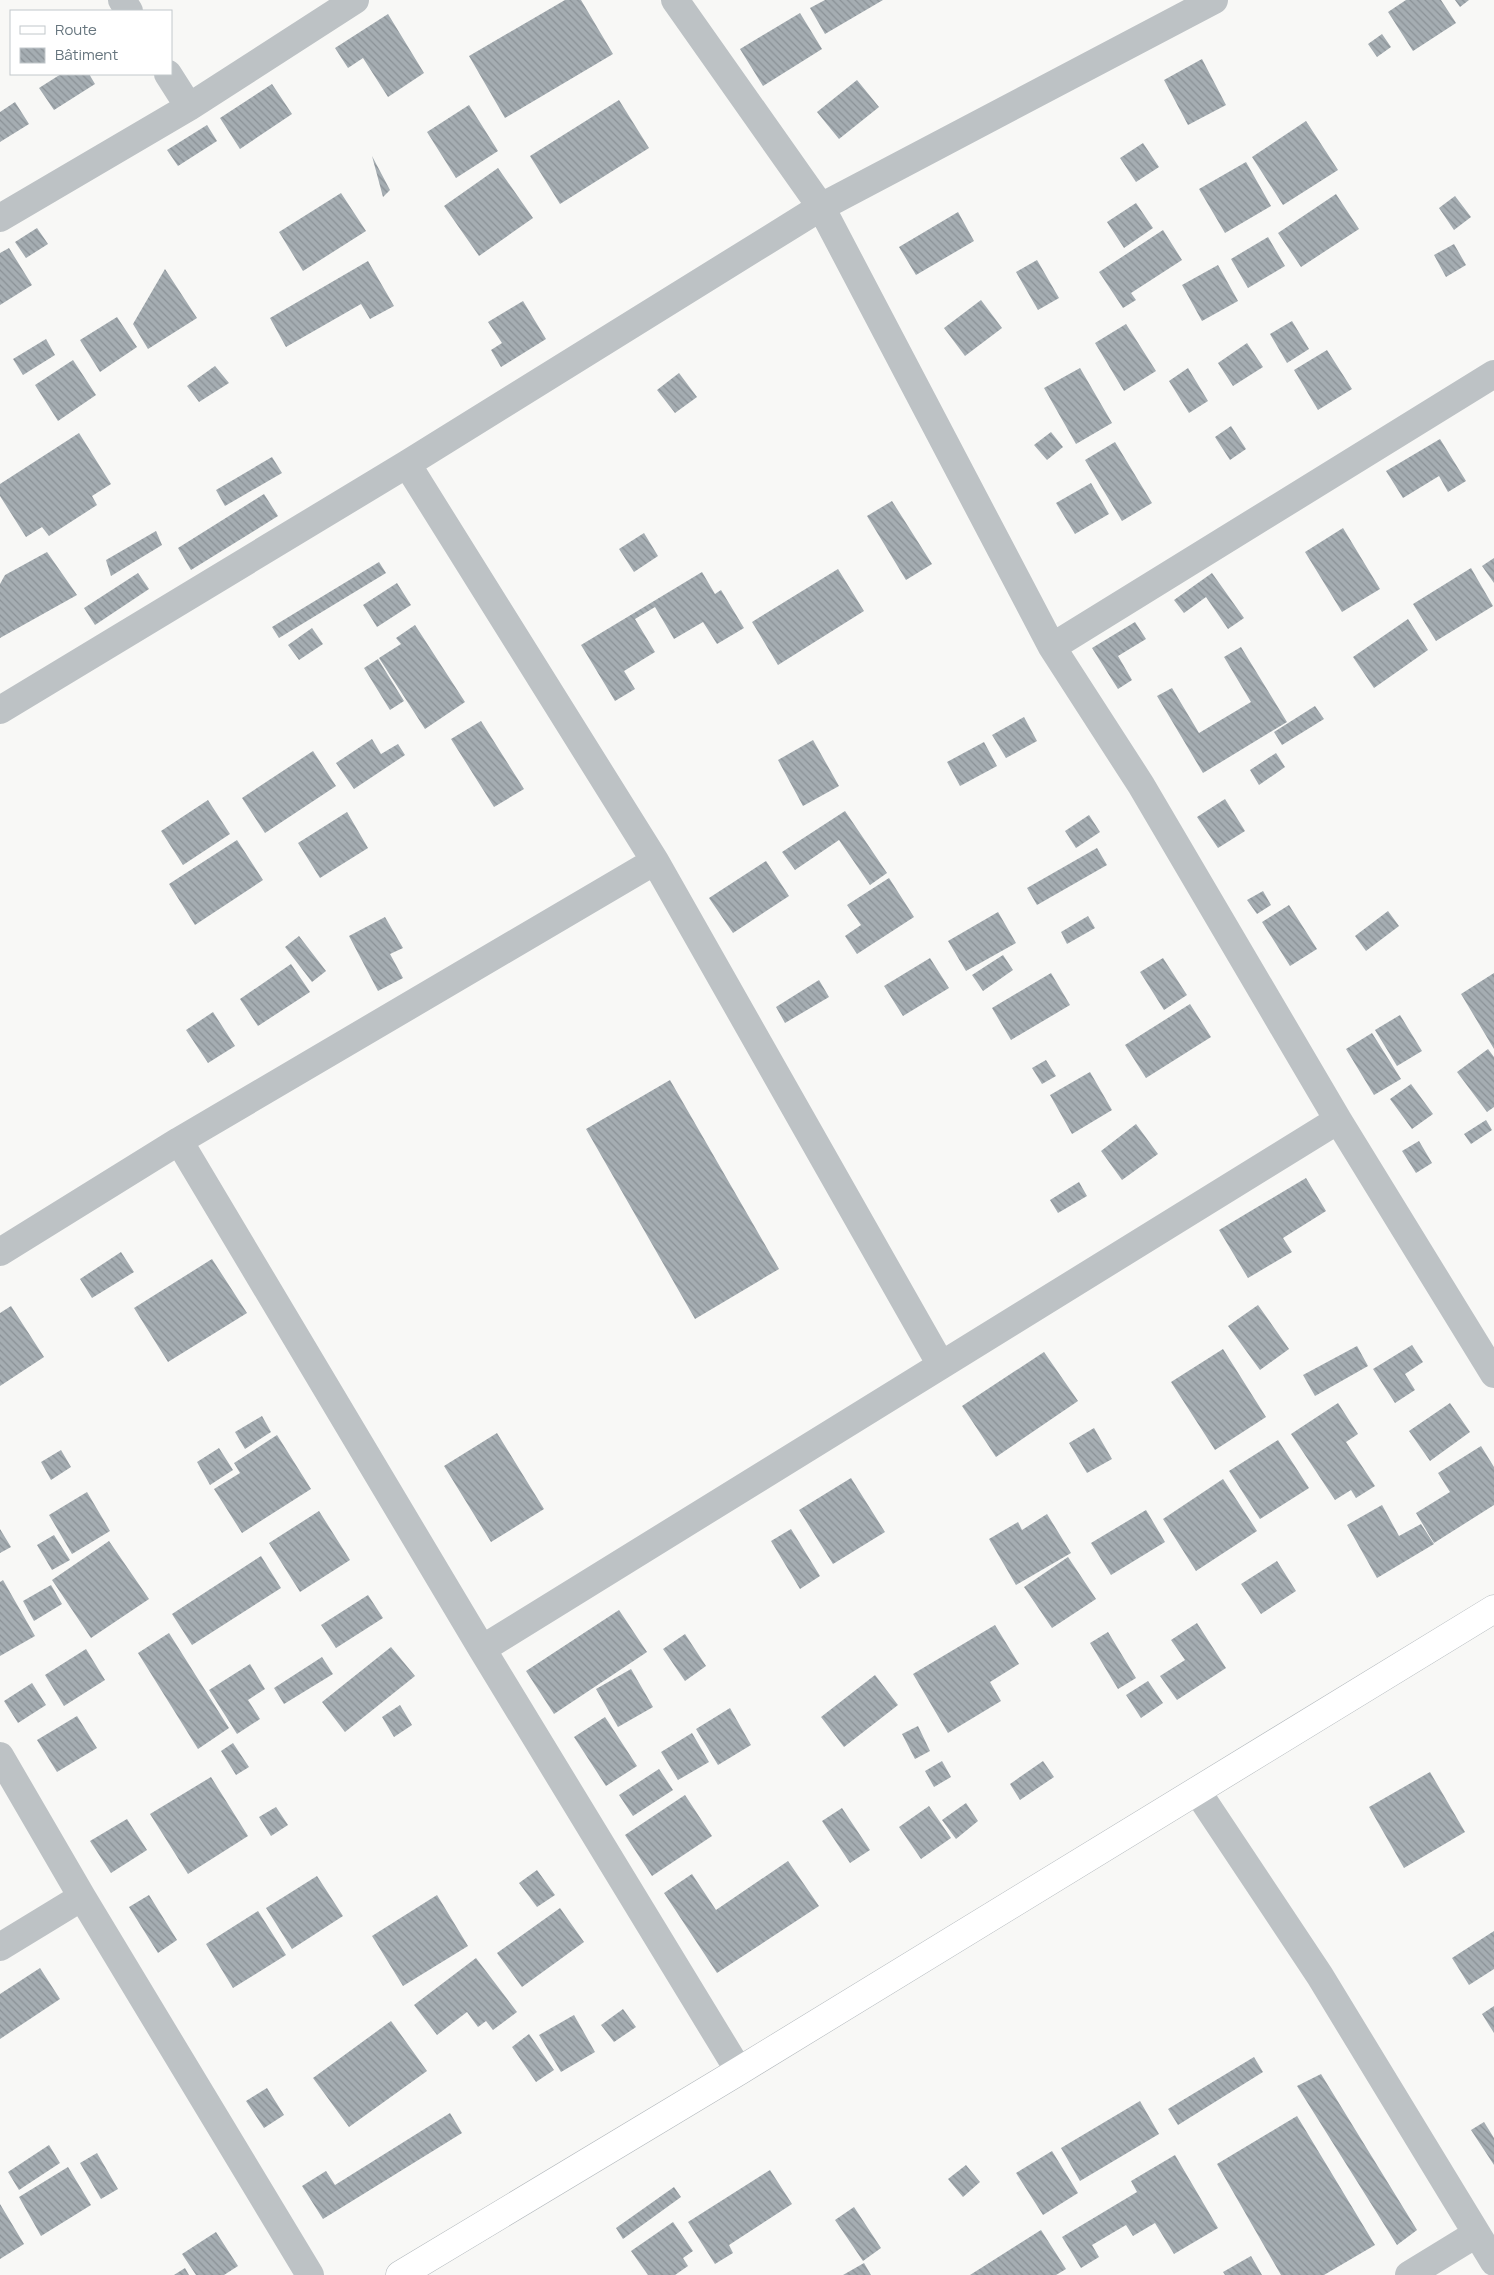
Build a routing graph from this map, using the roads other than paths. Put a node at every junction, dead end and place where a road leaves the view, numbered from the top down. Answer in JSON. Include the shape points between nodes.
{"nodes":[{"id":1,"x":355,"y":0,"type":"edge"},
{"id":2,"x":675,"y":0,"type":"edge"},
{"id":3,"x":1202,"y":3,"type":"edge"},
{"id":4,"x":169,"y":75,"type":"edge"},
{"id":5,"x":189,"y":107,"type":"junction"},
{"id":6,"x":821,"y":207,"type":"junction"},
{"id":7,"x":0,"y":218,"type":"edge"},
{"id":8,"x":1494,"y":374,"type":"edge"},
{"id":9,"x":407,"y":464,"type":"junction"},
{"id":10,"x":1052,"y":647,"type":"junction"},
{"id":11,"x":0,"y":710,"type":"edge"},
{"id":12,"x":655,"y":860,"type":"junction"},
{"id":13,"x":1338,"y":1120,"type":"junction"},
{"id":14,"x":179,"y":1141,"type":"junction"},
{"id":15,"x":0,"y":1252,"type":"edge"},
{"id":16,"x":940,"y":1364,"type":"junction"},
{"id":17,"x":1494,"y":1374,"type":"edge"},
{"id":18,"x":1494,"y":1609,"type":"edge"},
{"id":19,"x":482,"y":1649,"type":"junction"},
{"id":20,"x":0,"y":1756,"type":"edge"},
{"id":21,"x":1197,"y":1790,"type":"junction"},
{"id":22,"x":82,"y":1897,"type":"junction"},
{"id":23,"x":0,"y":1947,"type":"edge"},
{"id":24,"x":739,"y":2071,"type":"junction"},
{"id":25,"x":1476,"y":2234,"type":"junction"},
{"id":26,"x":1494,"y":2262,"type":"edge"},
{"id":27,"x":310,"y":2275,"type":"edge"},
{"id":28,"x":400,"y":2275,"type":"edge"},
{"id":29,"x":1409,"y":2275,"type":"edge"}],
"edges":[{"from":1,"to":5,"type":"street"},
{"from":2,"to":6,"type":"street"},
{"from":3,"to":6,"type":"street"},
{"from":4,"to":5,"type":"street"},
{"from":5,"to":7,"type":"street"},
{"from":6,"to":9,"type":"street"},
{"from":6,"to":10,"type":"street"},
{"from":8,"to":10,"type":"street"},
{"from":9,"to":11,"type":"street"},
{"from":9,"to":12,"type":"street"},
{"from":10,"to":13,"type":"street","via":[[1140,785]]},
{"from":12,"to":14,"type":"street"},
{"from":12,"to":16,"type":"street"},
{"from":13,"to":16,"type":"street"},
{"from":13,"to":17,"type":"street"},
{"from":14,"to":15,"type":"street"},
{"from":14,"to":19,"type":"street"},
{"from":16,"to":19,"type":"street"},
{"from":18,"to":21,"type":"street"},
{"from":19,"to":24,"type":"street"},
{"from":20,"to":22,"type":"street"},
{"from":21,"to":24,"type":"street"},
{"from":21,"to":25,"type":"street","via":[[1320,1976]]},
{"from":22,"to":23,"type":"street"},
{"from":22,"to":27,"type":"street"},
{"from":24,"to":28,"type":"street"},
{"from":25,"to":26,"type":"street"},
{"from":25,"to":29,"type":"street"}]}
